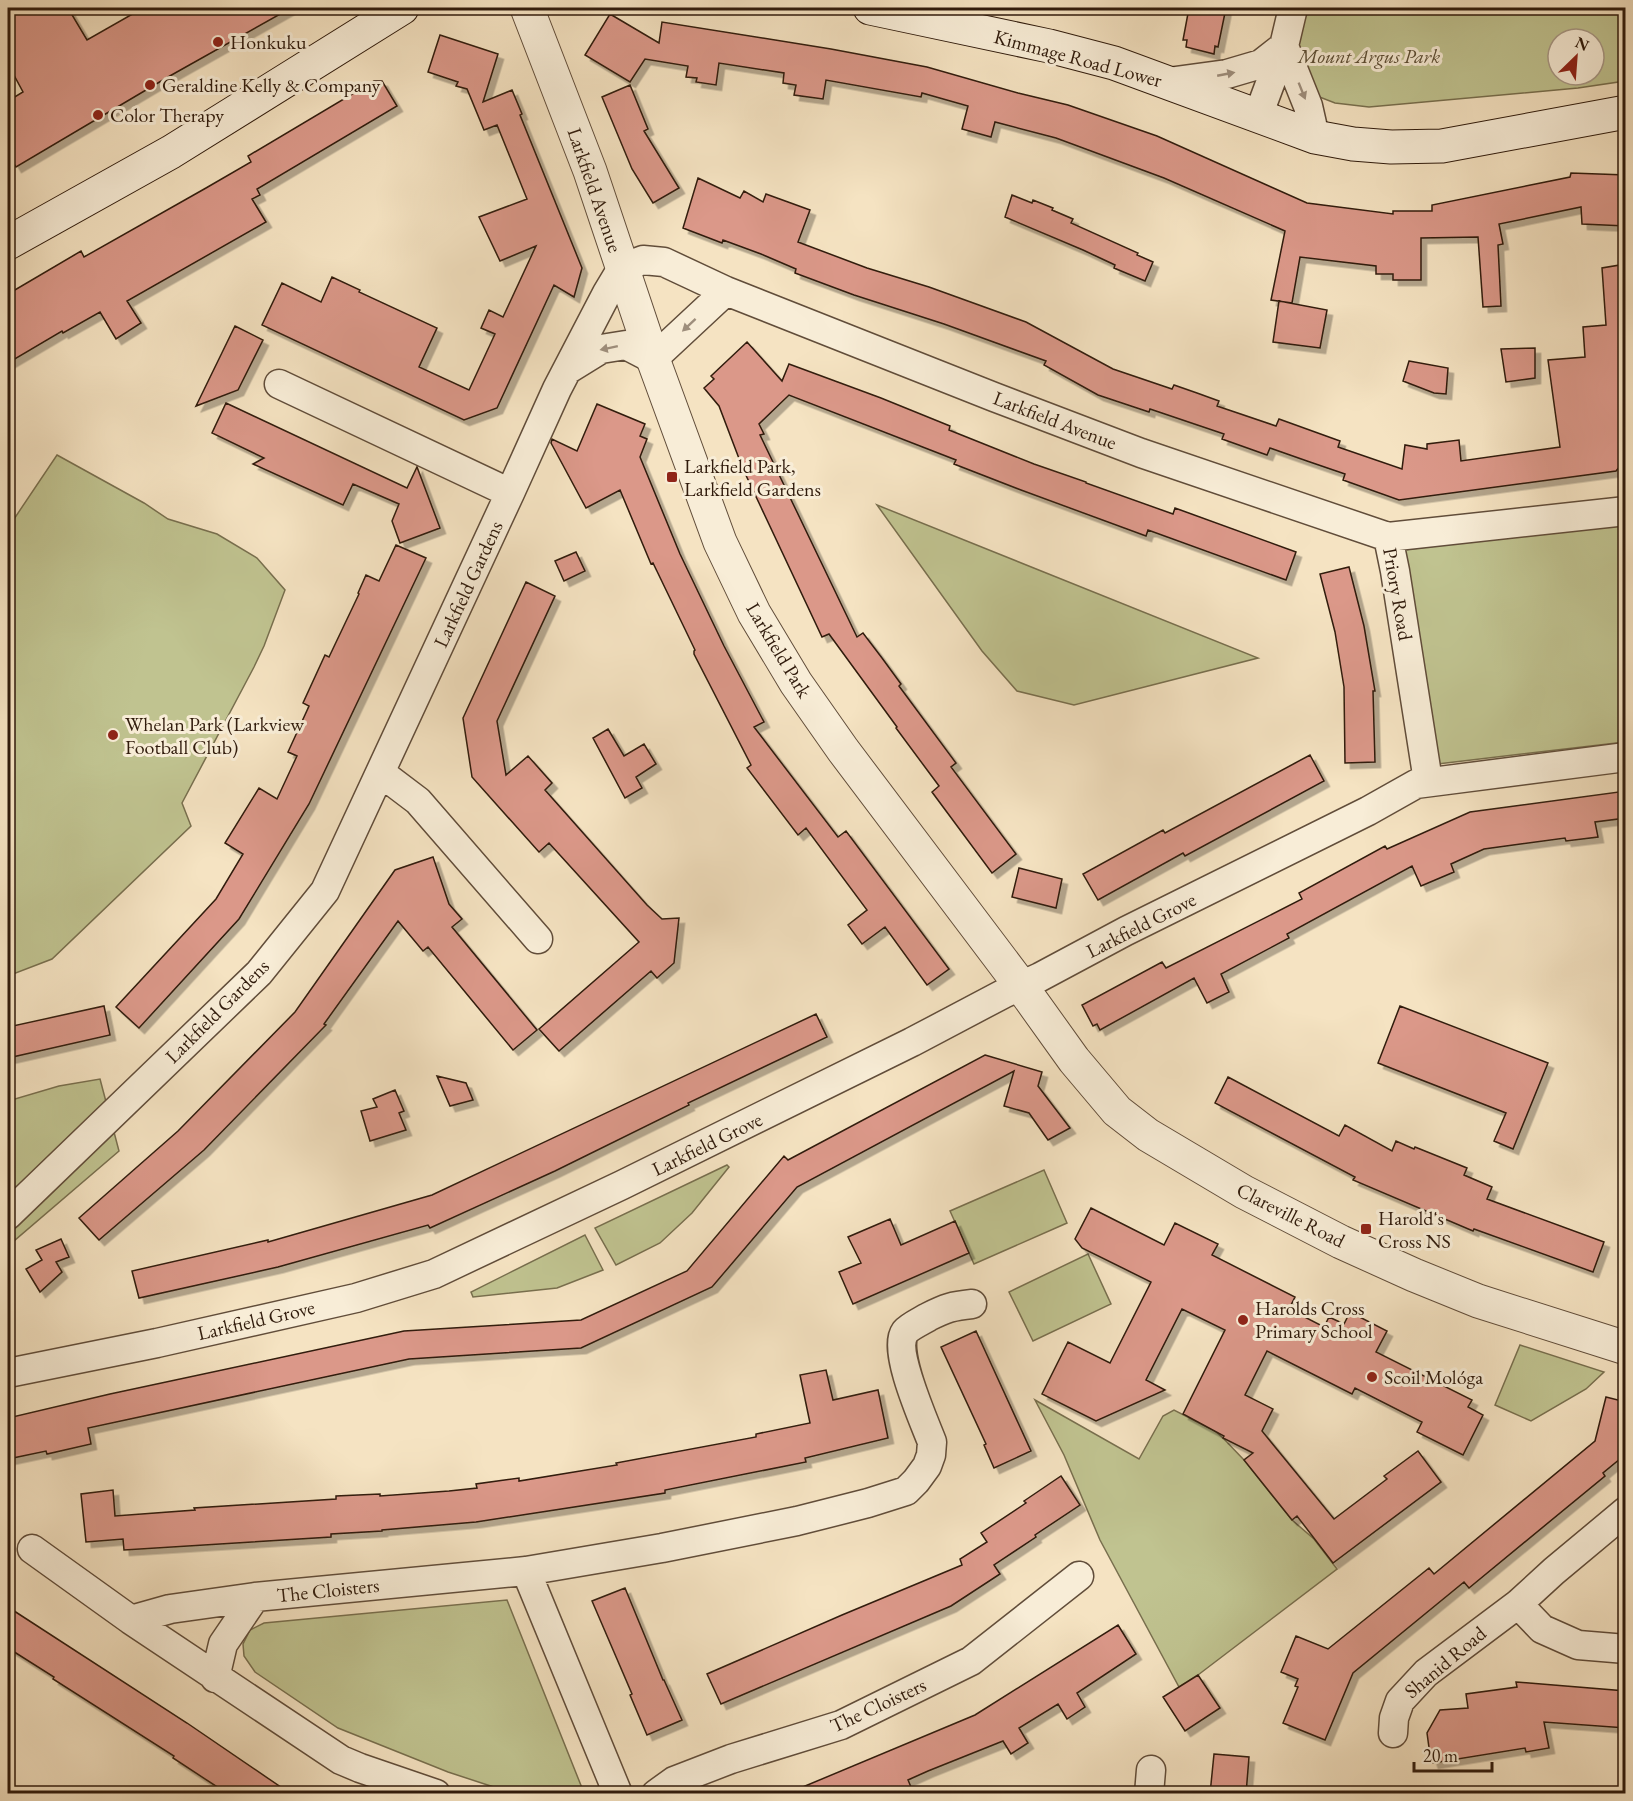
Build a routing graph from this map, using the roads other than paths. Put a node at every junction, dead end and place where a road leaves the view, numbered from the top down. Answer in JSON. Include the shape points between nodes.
{"nodes":[{"id":1,"x":402,"y":8,"type":"edge"},
{"id":2,"x":527,"y":8,"type":"edge"},
{"id":3,"x":870,"y":8,"type":"edge"},
{"id":4,"x":1293,"y":8,"type":"edge"},
{"id":5,"x":1284,"y":46,"type":"junction"},
{"id":6,"x":1168,"y":82,"type":"junction"},
{"id":7,"x":1626,"y":112,"type":"edge"},
{"id":8,"x":1258,"y":116,"type":"junction"},
{"id":9,"x":1315,"y":136,"type":"junction"},
{"id":10,"x":8,"y":243,"type":"edge"},
{"id":11,"x":622,"y":268,"type":"junction"},
{"id":12,"x":726,"y":291,"type":"junction"},
{"id":13,"x":652,"y":358,"type":"junction"},
{"id":14,"x":567,"y":369,"type":"junction"},
{"id":15,"x":279,"y":384,"type":"dead end"},
{"id":16,"x":510,"y":493,"type":"junction"},
{"id":17,"x":1626,"y":511,"type":"edge"},
{"id":18,"x":1388,"y":537,"type":"junction"},
{"id":19,"x":1626,"y":757,"type":"edge"},
{"id":20,"x":381,"y":773,"type":"junction"},
{"id":21,"x":1428,"y":782,"type":"junction"},
{"id":22,"x":538,"y":939,"type":"dead end"},
{"id":23,"x":1021,"y":986,"type":"junction"},
{"id":24,"x":8,"y":1215,"type":"edge"},
{"id":25,"x":972,"y":1304,"type":"dead end"},
{"id":26,"x":1626,"y":1348,"type":"edge"},
{"id":27,"x":8,"y":1373,"type":"edge"},
{"id":28,"x":1626,"y":1511,"type":"edge"},
{"id":29,"x":32,"y":1549,"type":"dead end"},
{"id":30,"x":526,"y":1571,"type":"junction"},
{"id":31,"x":1079,"y":1576,"type":"dead end"},
{"id":32,"x":255,"y":1597,"type":"junction"},
{"id":33,"x":1518,"y":1604,"type":"junction"},
{"id":34,"x":131,"y":1620,"type":"junction"},
{"id":35,"x":1626,"y":1649,"type":"edge"},
{"id":36,"x":215,"y":1678,"type":"junction"},
{"id":37,"x":1393,"y":1733,"type":"dead end"},
{"id":38,"x":436,"y":1794,"type":"edge"},
{"id":39,"x":618,"y":1794,"type":"edge"},
{"id":40,"x":656,"y":1794,"type":"edge"}],
"edges":[{"from":1,"to":10,"type":"street","via":[[171,152]]},
{"from":2,"to":11,"type":"street","name":"Larkfield Avenue","via":[[590,171]]},
{"from":3,"to":6,"type":"street","name":"Kimmage Road Lower","via":[[1049,46]]},
{"from":4,"to":5,"type":"street"},
{"from":6,"to":5,"type":"street","one_way":true,"via":[[1227,74],[1261,64]]},
{"from":5,"to":8,"type":"street"},
{"from":5,"to":9,"type":"street","one_way":true,"via":[[1308,106]]},
{"from":6,"to":8,"type":"street","name":"Kimmage Road Lower"},
{"from":7,"to":9,"type":"street","name":"Kimmage Road Lower","via":[[1442,146],[1391,147]]},
{"from":8,"to":9,"type":"street","name":"Kimmage Road Lower"},
{"from":11,"to":12,"type":"street","name":"Larkfield Avenue","via":[[643,260],[664,262]]},
{"from":11,"to":13,"type":"street","name":"Larkfield Park"},
{"from":11,"to":14,"type":"street","name":"Larkfield Gardens"},
{"from":12,"to":13,"type":"street","one_way":true},
{"from":12,"to":18,"type":"street","name":"Larkfield Avenue","via":[[1130,449]]},
{"from":13,"to":14,"type":"street","one_way":true,"via":[[626,345],[601,349]]},
{"from":13,"to":23,"type":"street","name":"Larkfield Park","via":[[720,542],[760,623],[843,750]]},
{"from":14,"to":16,"type":"street","name":"Larkfield Gardens"},
{"from":15,"to":16,"type":"street"},
{"from":16,"to":20,"type":"street","name":"Larkfield Gardens"},
{"from":17,"to":18,"type":"street","name":"Priory Road"},
{"from":18,"to":21,"type":"street","name":"Priory Road"},
{"from":19,"to":21,"type":"street"},
{"from":20,"to":22,"type":"street","via":[[418,801]]},
{"from":20,"to":24,"type":"street","name":"Larkfield Gardens","via":[[325,891],[259,973]]},
{"from":21,"to":23,"type":"street","name":"Larkfield Grove","via":[[1416,784]]},
{"from":23,"to":26,"type":"street","name":"Clareville Road","via":[[1074,1060],[1118,1111],[1169,1148],[1244,1192],[1414,1275]]},
{"from":23,"to":27,"type":"street","name":"Larkfield Grove","via":[[734,1131],[434,1274],[356,1298]]},
{"from":25,"to":30,"type":"street","name":"The Cloisters","via":[[951,1306],[905,1331],[905,1368],[932,1442],[927,1466],[906,1491],[823,1515]]},
{"from":28,"to":33,"type":"street","name":"Shanid Road"},
{"from":29,"to":34,"type":"street"},
{"from":30,"to":32,"type":"street","name":"The Cloisters"},
{"from":30,"to":39,"type":"street"},
{"from":31,"to":40,"type":"street","name":"The Cloisters","via":[[971,1661],[841,1725],[731,1759],[674,1781]]},
{"from":32,"to":34,"type":"street","name":"The Cloisters","via":[[170,1609]]},
{"from":32,"to":36,"type":"street","via":[[223,1644]]},
{"from":33,"to":35,"type":"street","via":[[1542,1629],[1578,1645]]},
{"from":33,"to":37,"type":"street","name":"Shanid Road","via":[[1426,1673],[1400,1701]]},
{"from":34,"to":36,"type":"street"},
{"from":36,"to":38,"type":"street","via":[[341,1760]]}]}
